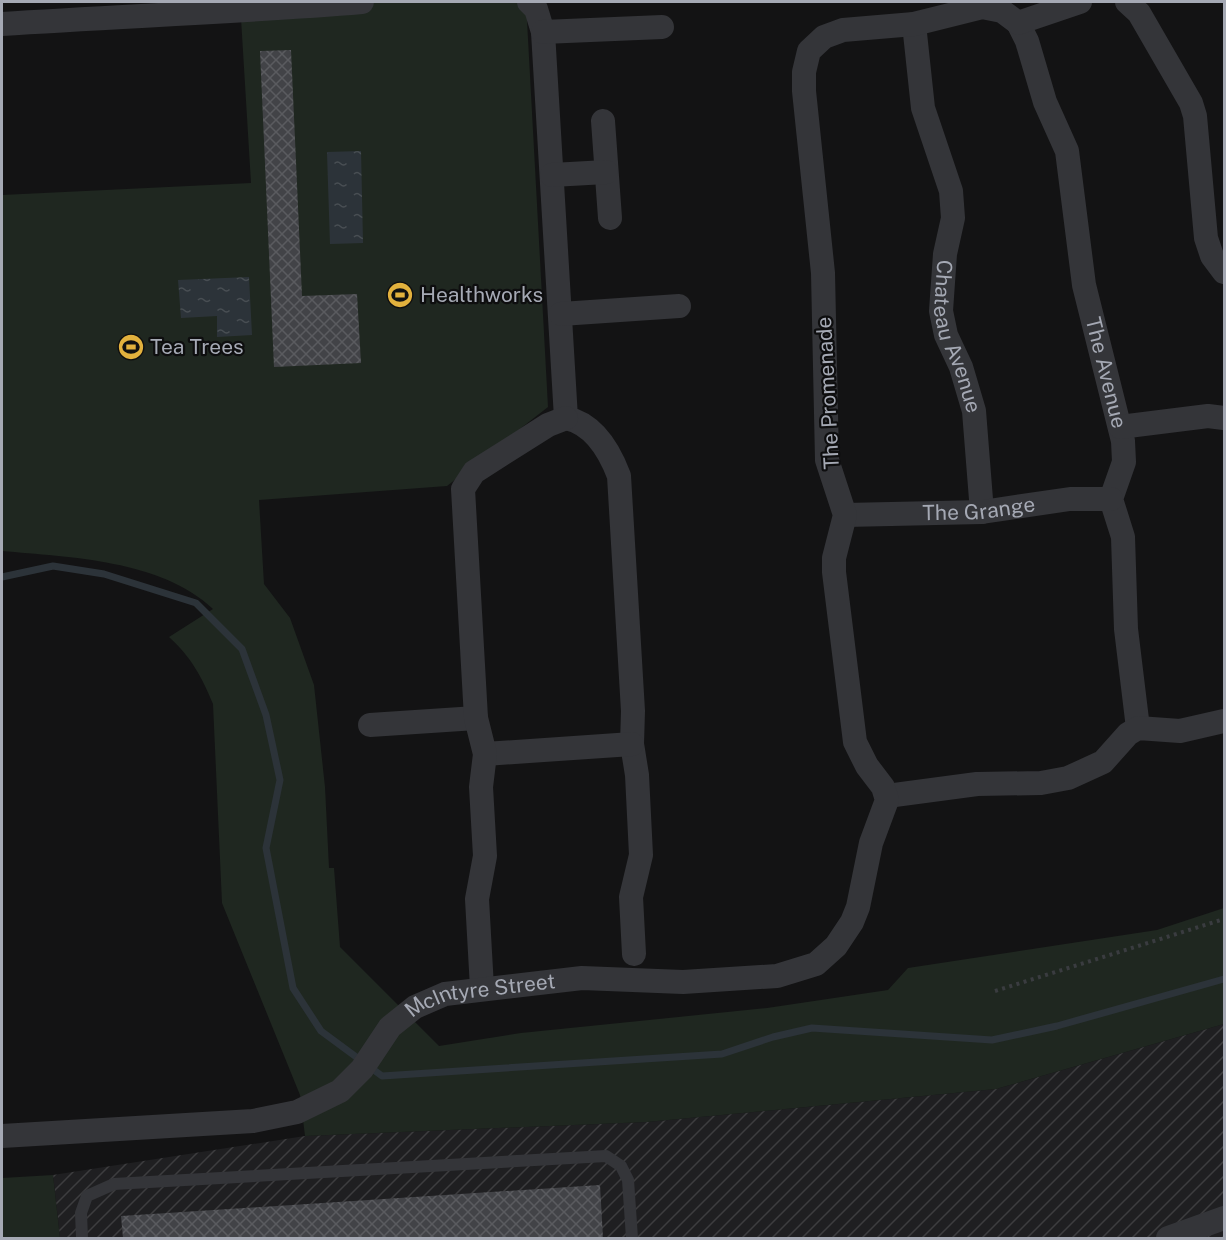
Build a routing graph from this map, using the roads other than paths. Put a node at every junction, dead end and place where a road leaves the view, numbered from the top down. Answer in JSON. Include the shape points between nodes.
{"nodes":[{"id":1,"x":362,"y":2,"type":"edge"},
{"id":2,"x":529,"y":2,"type":"edge"},
{"id":3,"x":1080,"y":2,"type":"edge"},
{"id":4,"x":1127,"y":2,"type":"edge"},
{"id":5,"x":1018,"y":23,"type":"junction"},
{"id":6,"x":2,"y":24,"type":"edge"},
{"id":7,"x":914,"y":24,"type":"junction"},
{"id":8,"x":662,"y":27,"type":"dead end"},
{"id":9,"x":543,"y":32,"type":"junction"},
{"id":10,"x":603,"y":121,"type":"dead end"},
{"id":11,"x":606,"y":171,"type":"junction"},
{"id":12,"x":552,"y":175,"type":"junction"},
{"id":13,"x":610,"y":218,"type":"dead end"},
{"id":14,"x":1224,"y":272,"type":"edge"},
{"id":15,"x":680,"y":306,"type":"dead end"},
{"id":16,"x":561,"y":314,"type":"junction"},
{"id":17,"x":566,"y":418,"type":"junction"},
{"id":18,"x":1224,"y":418,"type":"edge"},
{"id":19,"x":1120,"y":428,"type":"junction"},
{"id":20,"x":1111,"y":499,"type":"junction"},
{"id":21,"x":982,"y":512,"type":"junction"},
{"id":22,"x":845,"y":515,"type":"junction"},
{"id":23,"x":476,"y":718,"type":"junction"},
{"id":24,"x":1224,"y":720,"type":"edge"},
{"id":25,"x":370,"y":725,"type":"dead end"},
{"id":26,"x":1138,"y":728,"type":"junction"},
{"id":27,"x":632,"y":744,"type":"junction"},
{"id":28,"x":485,"y":754,"type":"junction"},
{"id":29,"x":887,"y":796,"type":"junction"},
{"id":30,"x":634,"y":954,"type":"dead end"},
{"id":31,"x":482,"y":988,"type":"junction"},
{"id":32,"x":2,"y":1136,"type":"edge"},
{"id":33,"x":1224,"y":1218,"type":"edge"},
{"id":34,"x":82,"y":1239,"type":"edge"},
{"id":35,"x":632,"y":1239,"type":"edge"},
{"id":36,"x":1168,"y":1239,"type":"edge"}],
"edges":[{"from":1,"to":6,"type":"street"},
{"from":2,"to":9,"type":"street","via":[[536,9]]},
{"from":3,"to":5,"type":"street"},
{"from":4,"to":14,"type":"street","via":[[1139,13],[1191,103],[1206,238],[1212,256]]},
{"from":5,"to":7,"type":"street","name":"The Promenade","via":[[1002,11],[982,7]]},
{"from":5,"to":19,"type":"street","name":"The Avenue","via":[[1028,41],[1045,102],[1067,151],[1084,285]]},
{"from":7,"to":21,"type":"street","name":"Chateau Avenue","via":[[923,108],[951,191],[953,218],[940,311],[974,411]]},
{"from":7,"to":22,"type":"street","name":"The Promenade","via":[[834,32],[809,51],[804,72],[823,273],[827,460]]},
{"from":8,"to":9,"type":"street"},
{"from":9,"to":12,"type":"street"},
{"from":10,"to":11,"type":"street"},
{"from":11,"to":12,"type":"street"},
{"from":11,"to":13,"type":"street"},
{"from":12,"to":16,"type":"street"},
{"from":15,"to":16,"type":"street"},
{"from":16,"to":17,"type":"street"},
{"from":17,"to":23,"type":"street","via":[[548,425],[474,472],[463,489]]},
{"from":17,"to":27,"type":"street","via":[[579,423],[610,451],[619,477]]},
{"from":18,"to":19,"type":"street","via":[[1208,416]]},
{"from":19,"to":20,"type":"street","name":"The Avenue","via":[[1124,462]]},
{"from":20,"to":21,"type":"street","name":"The Grange","via":[[1070,499]]},
{"from":20,"to":26,"type":"street","via":[[1123,537],[1127,641]]},
{"from":21,"to":22,"type":"street","name":"The Grange"},
{"from":22,"to":29,"type":"street","via":[[834,572],[852,730],[860,755]]},
{"from":23,"to":25,"type":"street"},
{"from":23,"to":28,"type":"street"},
{"from":24,"to":26,"type":"street","via":[[1180,731]]},
{"from":26,"to":29,"type":"street","via":[[1103,762],[1068,778],[1041,783],[977,784]]},
{"from":27,"to":28,"type":"street"},
{"from":27,"to":30,"type":"street","via":[[641,855],[631,897]]},
{"from":28,"to":31,"type":"street","via":[[481,787],[485,856],[477,899]]},
{"from":29,"to":31,"type":"street","name":"McIntyre Street","via":[[871,843],[858,908],[836,946],[816,964],[777,976],[683,982],[582,978]]},
{"from":31,"to":32,"type":"street","name":"McIntyre Street","via":[[429,999],[402,1017],[350,1083],[311,1107],[270,1118]]},
{"from":33,"to":36,"type":"street"},
{"from":34,"to":35,"type":"lane","via":[[81,1213],[87,1196],[114,1184],[606,1155],[621,1166],[628,1180]]}]}
